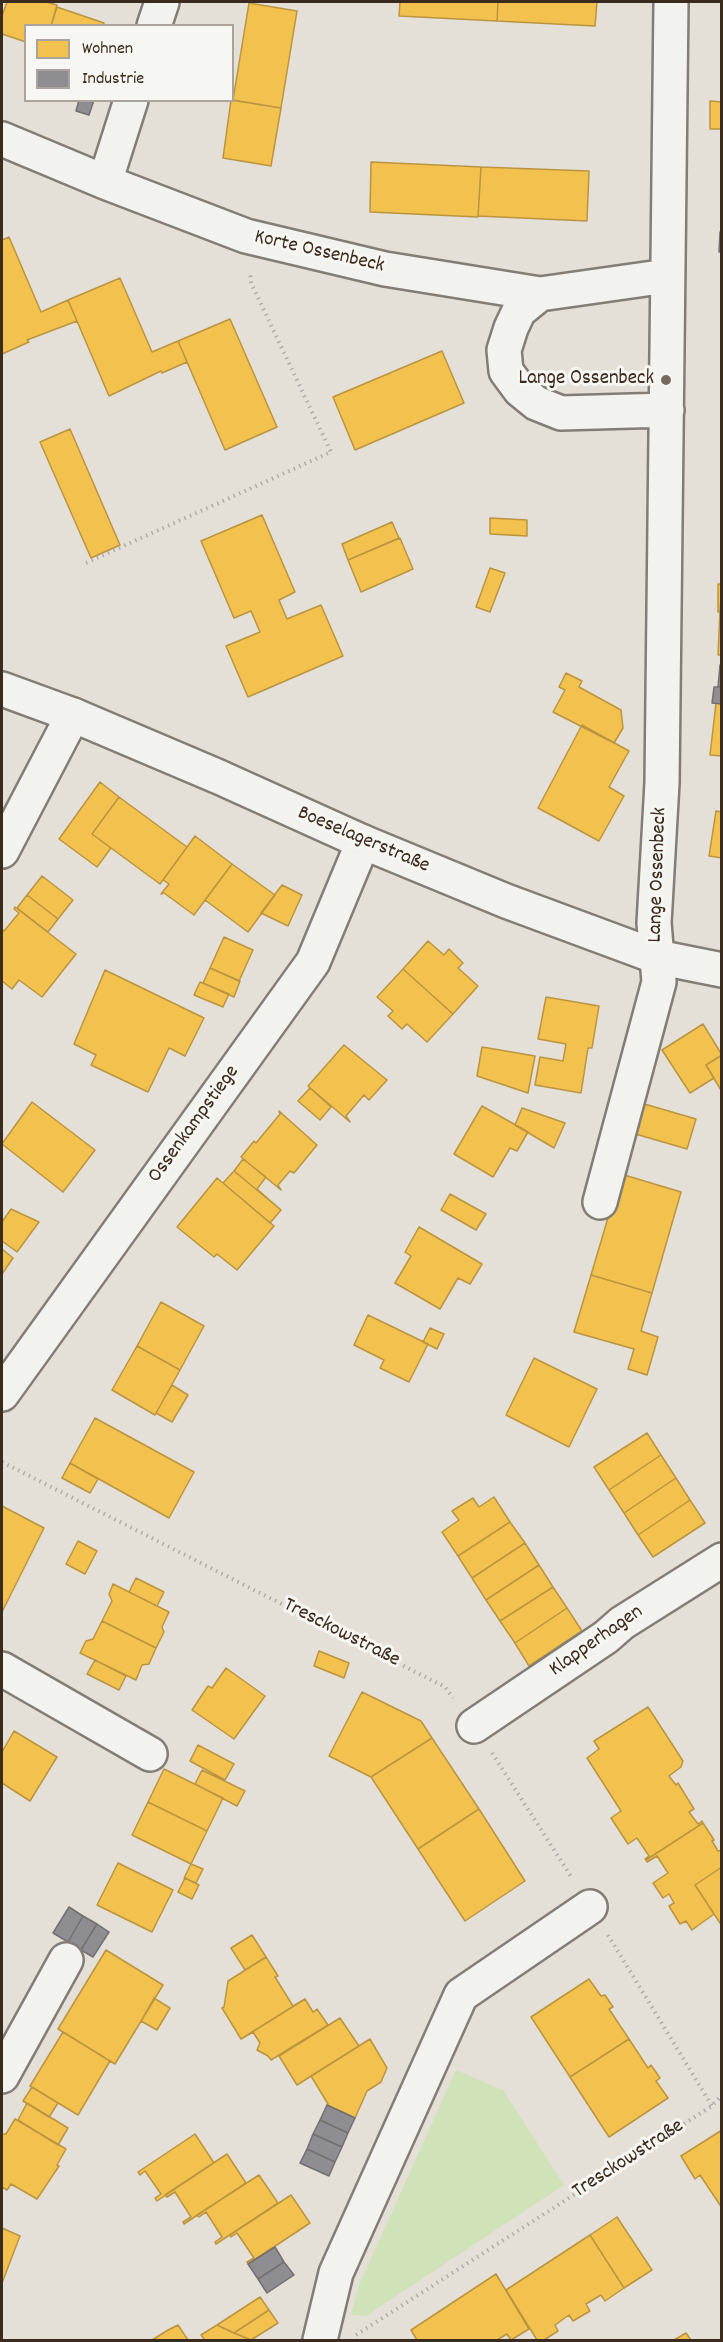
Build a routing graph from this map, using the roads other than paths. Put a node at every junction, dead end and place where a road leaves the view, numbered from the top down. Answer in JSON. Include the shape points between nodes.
{"nodes":[{"id":1,"x":162,"y":2,"type":"edge"},
{"id":2,"x":670,"y":2,"type":"edge"},
{"id":3,"x":155,"y":24,"type":"edge"},
{"id":4,"x":130,"y":102,"type":"edge"},
{"id":5,"x":2,"y":139,"type":"edge"},
{"id":6,"x":105,"y":182,"type":"junction"},
{"id":7,"x":667,"y":276,"type":"junction"},
{"id":8,"x":540,"y":294,"type":"junction"},
{"id":9,"x":667,"y":410,"type":"junction"},
{"id":10,"x":2,"y":689,"type":"edge"},
{"id":11,"x":73,"y":715,"type":"junction"},
{"id":12,"x":363,"y":842,"type":"junction"},
{"id":13,"x":2,"y":851,"type":"edge"},
{"id":14,"x":657,"y":957,"type":"junction"},
{"id":15,"x":722,"y":970,"type":"edge"},
{"id":16,"x":600,"y":1202,"type":"dead end"},
{"id":17,"x":2,"y":1394,"type":"edge"},
{"id":18,"x":722,"y":1560,"type":"edge"},
{"id":19,"x":2,"y":1669,"type":"edge"},
{"id":20,"x":474,"y":1726,"type":"road end"},
{"id":21,"x":150,"y":1754,"type":"dead end"},
{"id":22,"x":590,"y":1907,"type":"road end"},
{"id":23,"x":66,"y":1960,"type":"dead end"},
{"id":24,"x":2,"y":2076,"type":"edge"},
{"id":25,"x":320,"y":2340,"type":"edge"}],
"edges":[{"from":1,"to":3,"type":"street"},
{"from":2,"to":7,"type":"street","name":"Lange Ossenbeck"},
{"from":4,"to":6,"type":"street"},
{"from":5,"to":6,"type":"street","name":"Korte Ossenbeck"},
{"from":6,"to":8,"type":"street","name":"Korte Ossenbeck","via":[[246,236],[385,269]]},
{"from":7,"to":8,"type":"street","name":"Korte Ossenbeck"},
{"from":7,"to":9,"type":"street","name":"Lange Ossenbeck"},
{"from":8,"to":9,"type":"street","via":[[519,311],[504,350],[506,371],[520,390],[536,403],[561,413]]},
{"from":9,"to":14,"type":"street","name":"Lange Ossenbeck","via":[[662,783],[654,923]]},
{"from":10,"to":11,"type":"street","name":"Boeselagerstraße"},
{"from":11,"to":12,"type":"street","name":"Boeselagerstraße"},
{"from":11,"to":13,"type":"street"},
{"from":12,"to":14,"type":"street","name":"Boeselagerstraße"},
{"from":12,"to":17,"type":"street","name":"Ossenkampstiege","via":[[313,962]]},
{"from":14,"to":15,"type":"street","name":"Boeselagerstraße"},
{"from":14,"to":16,"type":"street","via":[[659,982]]},
{"from":18,"to":20,"type":"street","name":"Klapperhagen","via":[[622,1623]]},
{"from":19,"to":21,"type":"street"},
{"from":22,"to":25,"type":"street","via":[[460,1995],[336,2273]]},
{"from":23,"to":24,"type":"street"}]}
